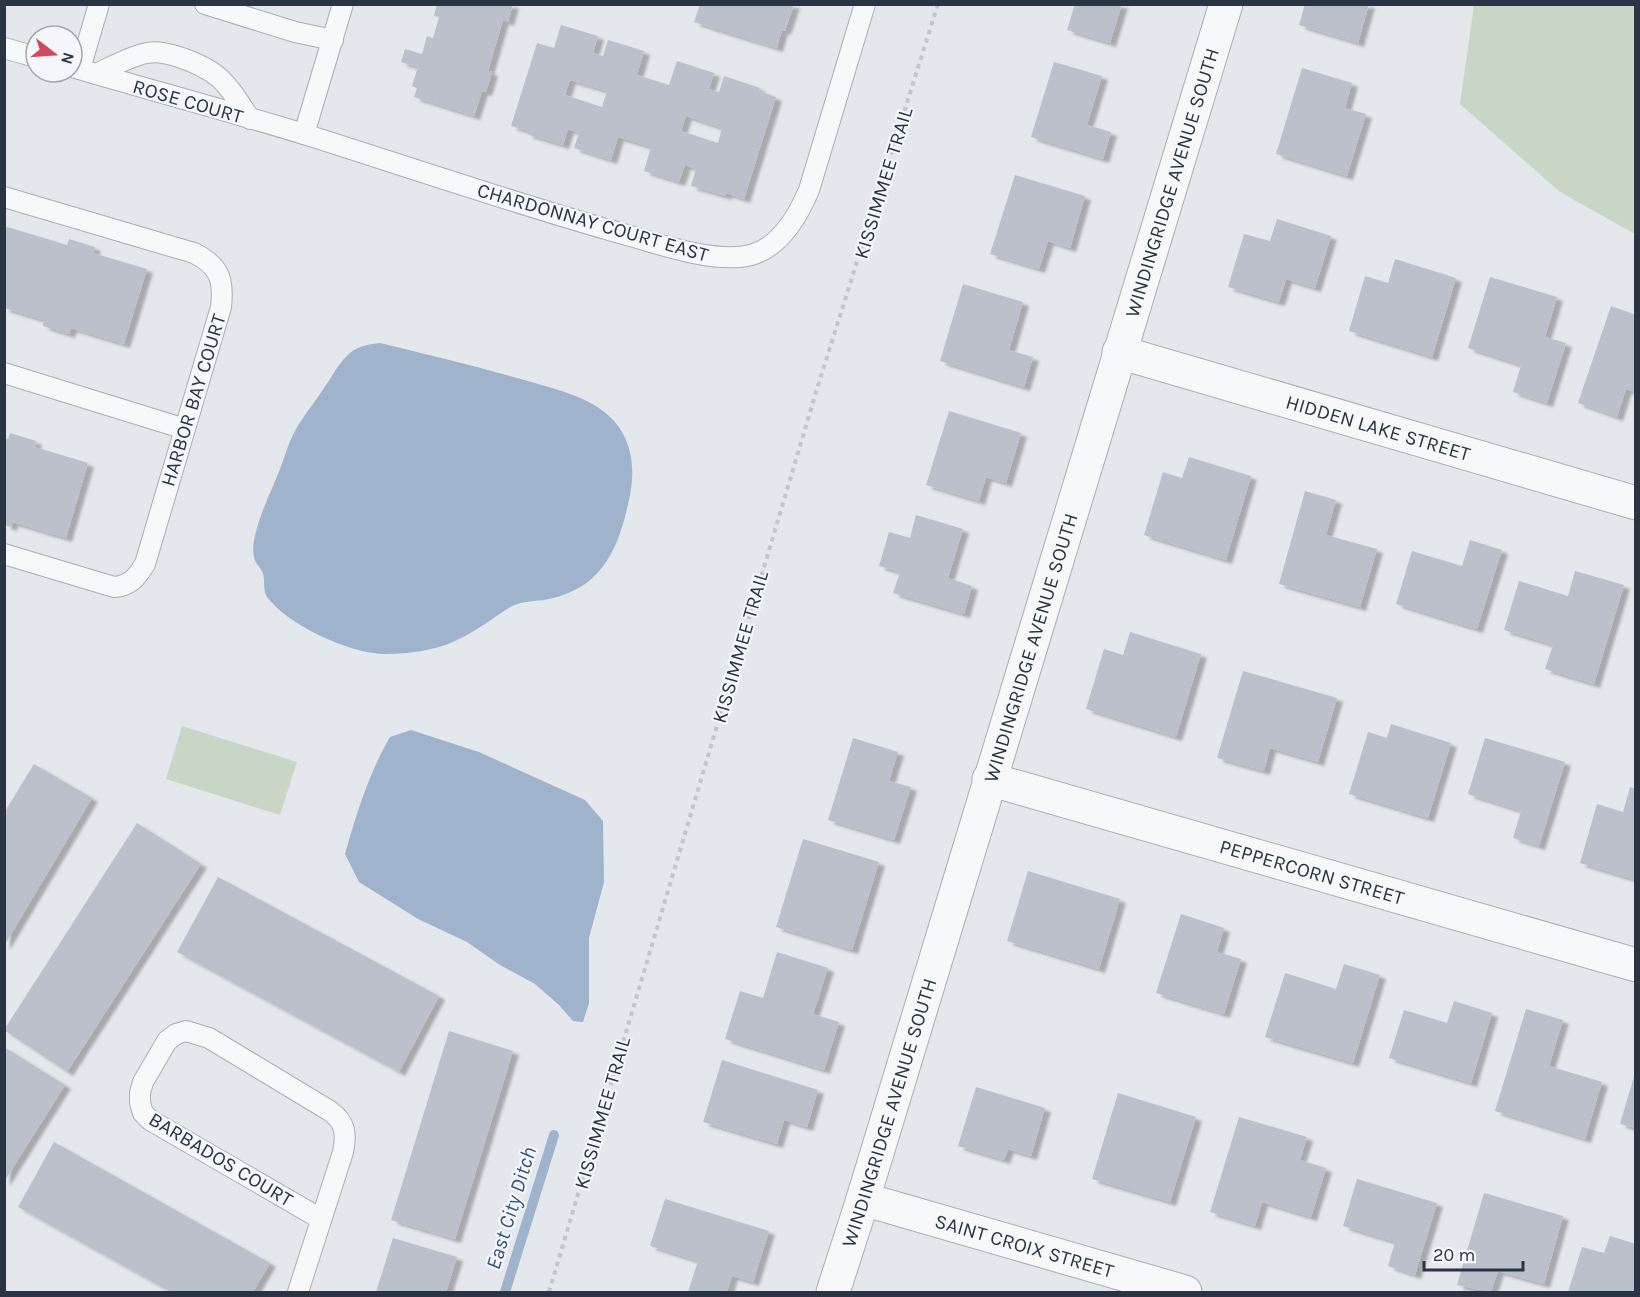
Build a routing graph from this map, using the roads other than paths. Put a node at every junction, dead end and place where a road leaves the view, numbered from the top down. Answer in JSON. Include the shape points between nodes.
{"nodes":[{"id":1,"x":99,"y":4,"type":"edge"},
{"id":2,"x":205,"y":4,"type":"edge"},
{"id":3,"x":343,"y":4,"type":"edge"},
{"id":4,"x":865,"y":4,"type":"edge"},
{"id":5,"x":1226,"y":4,"type":"edge"},
{"id":6,"x":333,"y":40,"type":"junction"},
{"id":7,"x":4,"y":48,"type":"edge"},
{"id":8,"x":24,"y":54,"type":"edge"},
{"id":9,"x":84,"y":62,"type":"edge"},
{"id":10,"x":84,"y":69,"type":"edge"},
{"id":11,"x":84,"y":71,"type":"edge"},
{"id":12,"x":250,"y":119,"type":"junction"},
{"id":13,"x":304,"y":134,"type":"junction"},
{"id":14,"x":4,"y":197,"type":"edge"},
{"id":15,"x":1119,"y":352,"type":"junction"},
{"id":16,"x":4,"y":373,"type":"edge"},
{"id":17,"x":184,"y":429,"type":"junction"},
{"id":18,"x":1635,"y":503,"type":"edge"},
{"id":19,"x":4,"y":554,"type":"edge"},
{"id":20,"x":989,"y":779,"type":"junction"},
{"id":21,"x":1635,"y":965,"type":"edge"},
{"id":22,"x":863,"y":1199,"type":"junction"},
{"id":23,"x":321,"y":1219,"type":"junction"},
{"id":24,"x":298,"y":1293,"type":"edge"},
{"id":25,"x":833,"y":1293,"type":"edge"},
{"id":26,"x":1185,"y":1293,"type":"edge"}],
"edges":[{"from":1,"to":9,"type":"lane"},
{"from":2,"to":6,"type":"lane"},
{"from":3,"to":6,"type":"lane"},
{"from":4,"to":13,"type":"lane","name":"CHARDONNAY COURT EAST","via":[[802,207],[777,240],[750,255],[717,256],[675,248],[527,206]]},
{"from":5,"to":15,"type":"street","name":"WINDINGRIDGE AVENUE SOUTH"},
{"from":6,"to":13,"type":"lane"},
{"from":7,"to":8,"type":"lane"},
{"from":10,"to":12,"type":"lane","via":[[140,55],[172,55],[220,76]]},
{"from":11,"to":12,"type":"lane","name":"ROSE COURT"},
{"from":12,"to":13,"type":"lane","name":"ROSE COURT"},
{"from":14,"to":17,"type":"lane","name":"HARBOR BAY COURT","via":[[194,253],[215,267],[223,292],[221,307]]},
{"from":15,"to":18,"type":"street","name":"HIDDEN LAKE STREET"},
{"from":15,"to":20,"type":"street","name":"WINDINGRIDGE AVENUE SOUTH"},
{"from":16,"to":17,"type":"lane"},
{"from":17,"to":19,"type":"lane","name":"HARBOR BAY COURT","via":[[145,564],[132,581],[123,586],[105,585]]},
{"from":20,"to":21,"type":"street","name":"PEPPERCORN STREET"},
{"from":20,"to":22,"type":"street","name":"WINDINGRIDGE AVENUE SOUTH"},
{"from":22,"to":25,"type":"street","name":"WINDINGRIDGE AVENUE SOUTH"},
{"from":22,"to":26,"type":"street","name":"SAINT CROIX STREET"},
{"from":23,"to":23,"type":"lane","name":"BARBADOS COURT","via":[[343,1152],[344,1127],[339,1118],[209,1038],[186,1031],[176,1034],[143,1082],[142,1113]]},
{"from":23,"to":24,"type":"lane"}]}
